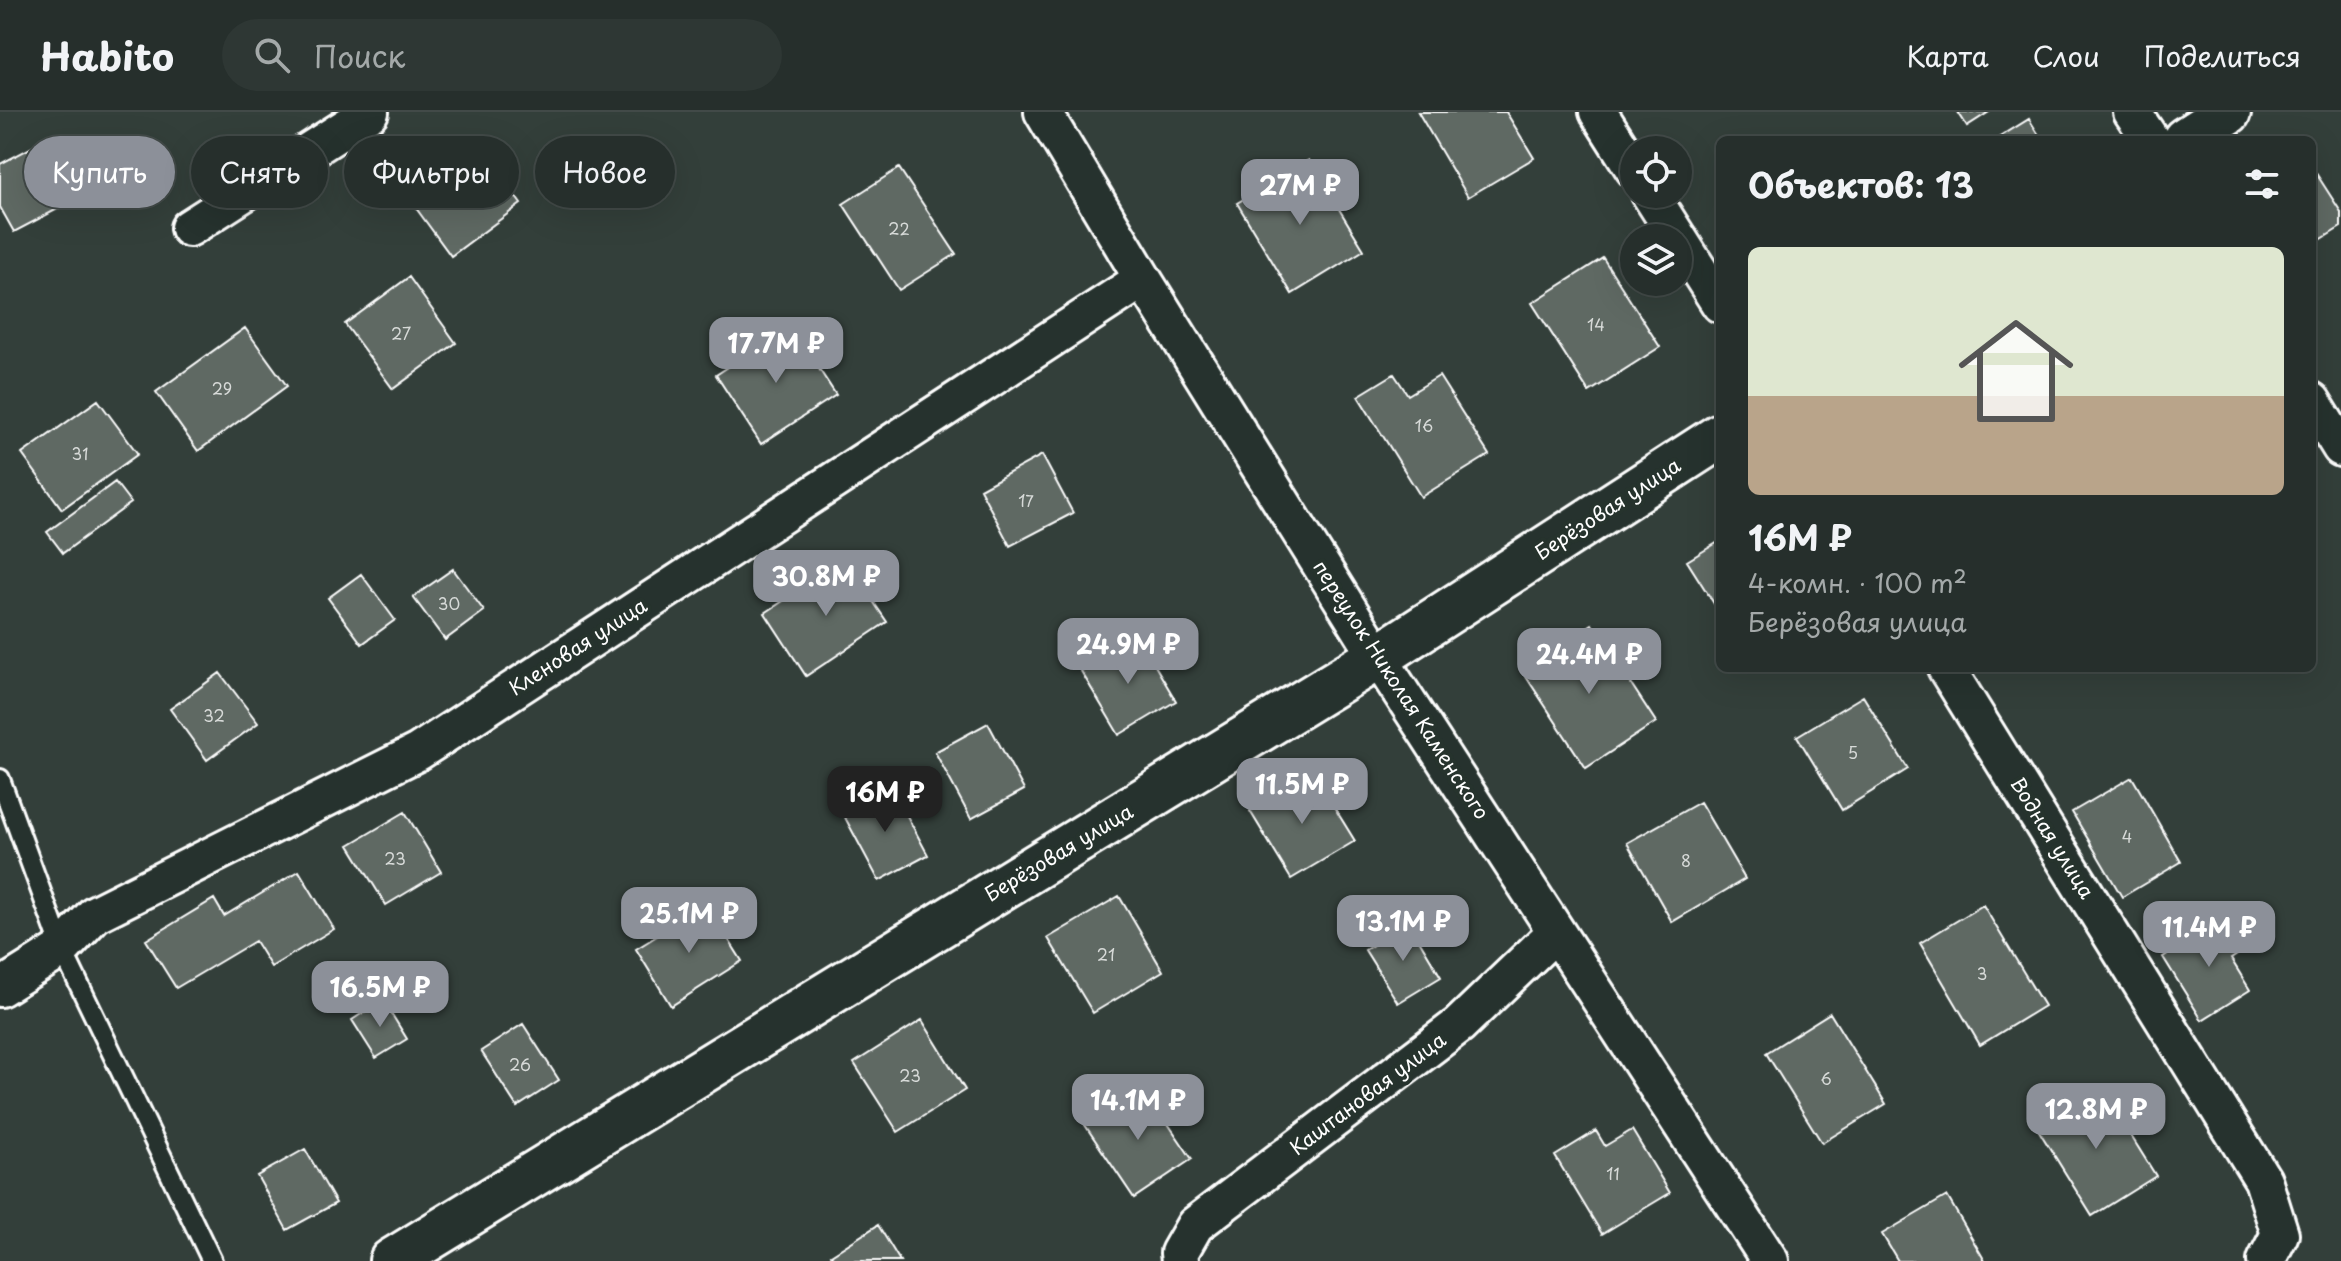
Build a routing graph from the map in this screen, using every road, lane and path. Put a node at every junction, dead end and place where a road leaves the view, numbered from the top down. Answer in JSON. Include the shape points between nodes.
{"nodes":[{"id":1,"x":370,"y":112,"type":"edge"},
{"id":2,"x":1043,"y":112,"type":"edge"},
{"id":3,"x":1598,"y":112,"type":"edge"},
{"id":4,"x":2132,"y":112,"type":"edge"},
{"id":5,"x":2228,"y":112,"type":"edge"},
{"id":6,"x":2148,"y":136,"type":"edge"},
{"id":7,"x":2191,"y":136,"type":"edge"},
{"id":8,"x":1620,"y":147,"type":"edge"},
{"id":9,"x":189,"y":228,"type":"dead end"},
{"id":10,"x":1692,"y":260,"type":"edge"},
{"id":11,"x":1143,"y":279,"type":"junction"},
{"id":12,"x":1716,"y":298,"type":"edge"},
{"id":13,"x":2316,"y":407,"type":"edge"},
{"id":14,"x":1716,"y":439,"type":"edge"},
{"id":15,"x":2341,"y":448,"type":"edge"},
{"id":16,"x":1378,"y":657,"type":"junction"},
{"id":17,"x":1948,"y":672,"type":"edge"},
{"id":18,"x":0,"y":779,"type":"edge"},
{"id":19,"x":1556,"y":932,"type":"junction"},
{"id":20,"x":62,"y":949,"type":"junction"},
{"id":21,"x":0,"y":988,"type":"edge"},
{"id":22,"x":1180,"y":1257,"type":"edge"},
{"id":23,"x":212,"y":1261,"type":"edge"},
{"id":24,"x":392,"y":1261,"type":"edge"},
{"id":25,"x":1770,"y":1261,"type":"edge"},
{"id":26,"x":2266,"y":1261,"type":"edge"}],
"edges":[{"from":1,"to":9,"type":"street"},
{"from":2,"to":11,"type":"street","name":"переулок Николая Каменского"},
{"from":3,"to":8,"type":"street"},
{"from":4,"to":6,"type":"street"},
{"from":5,"to":7,"type":"main road"},
{"from":10,"to":12,"type":"street"},
{"from":11,"to":16,"type":"street","name":"переулок Николая Каменского"},
{"from":11,"to":20,"type":"street","name":"Кленовая улица","via":[[418,752],[95,914]]},
{"from":13,"to":15,"type":"street"},
{"from":14,"to":16,"type":"main road","name":"Берёзовая улица"},
{"from":16,"to":19,"type":"street","name":"переулок Николая Каменского"},
{"from":16,"to":24,"type":"main road","name":"Берёзовая улица"},
{"from":17,"to":26,"type":"street","name":"Водная улица","via":[[2263,1180],[2280,1234]]},
{"from":18,"to":20,"type":"lane"},
{"from":19,"to":22,"type":"street","name":"Каштановая улица","via":[[1459,1025],[1195,1225]]},
{"from":19,"to":25,"type":"street","name":"переулок Николая Каменского"},
{"from":20,"to":21,"type":"street","name":"Кленовая улица"},
{"from":20,"to":23,"type":"lane"}]}
